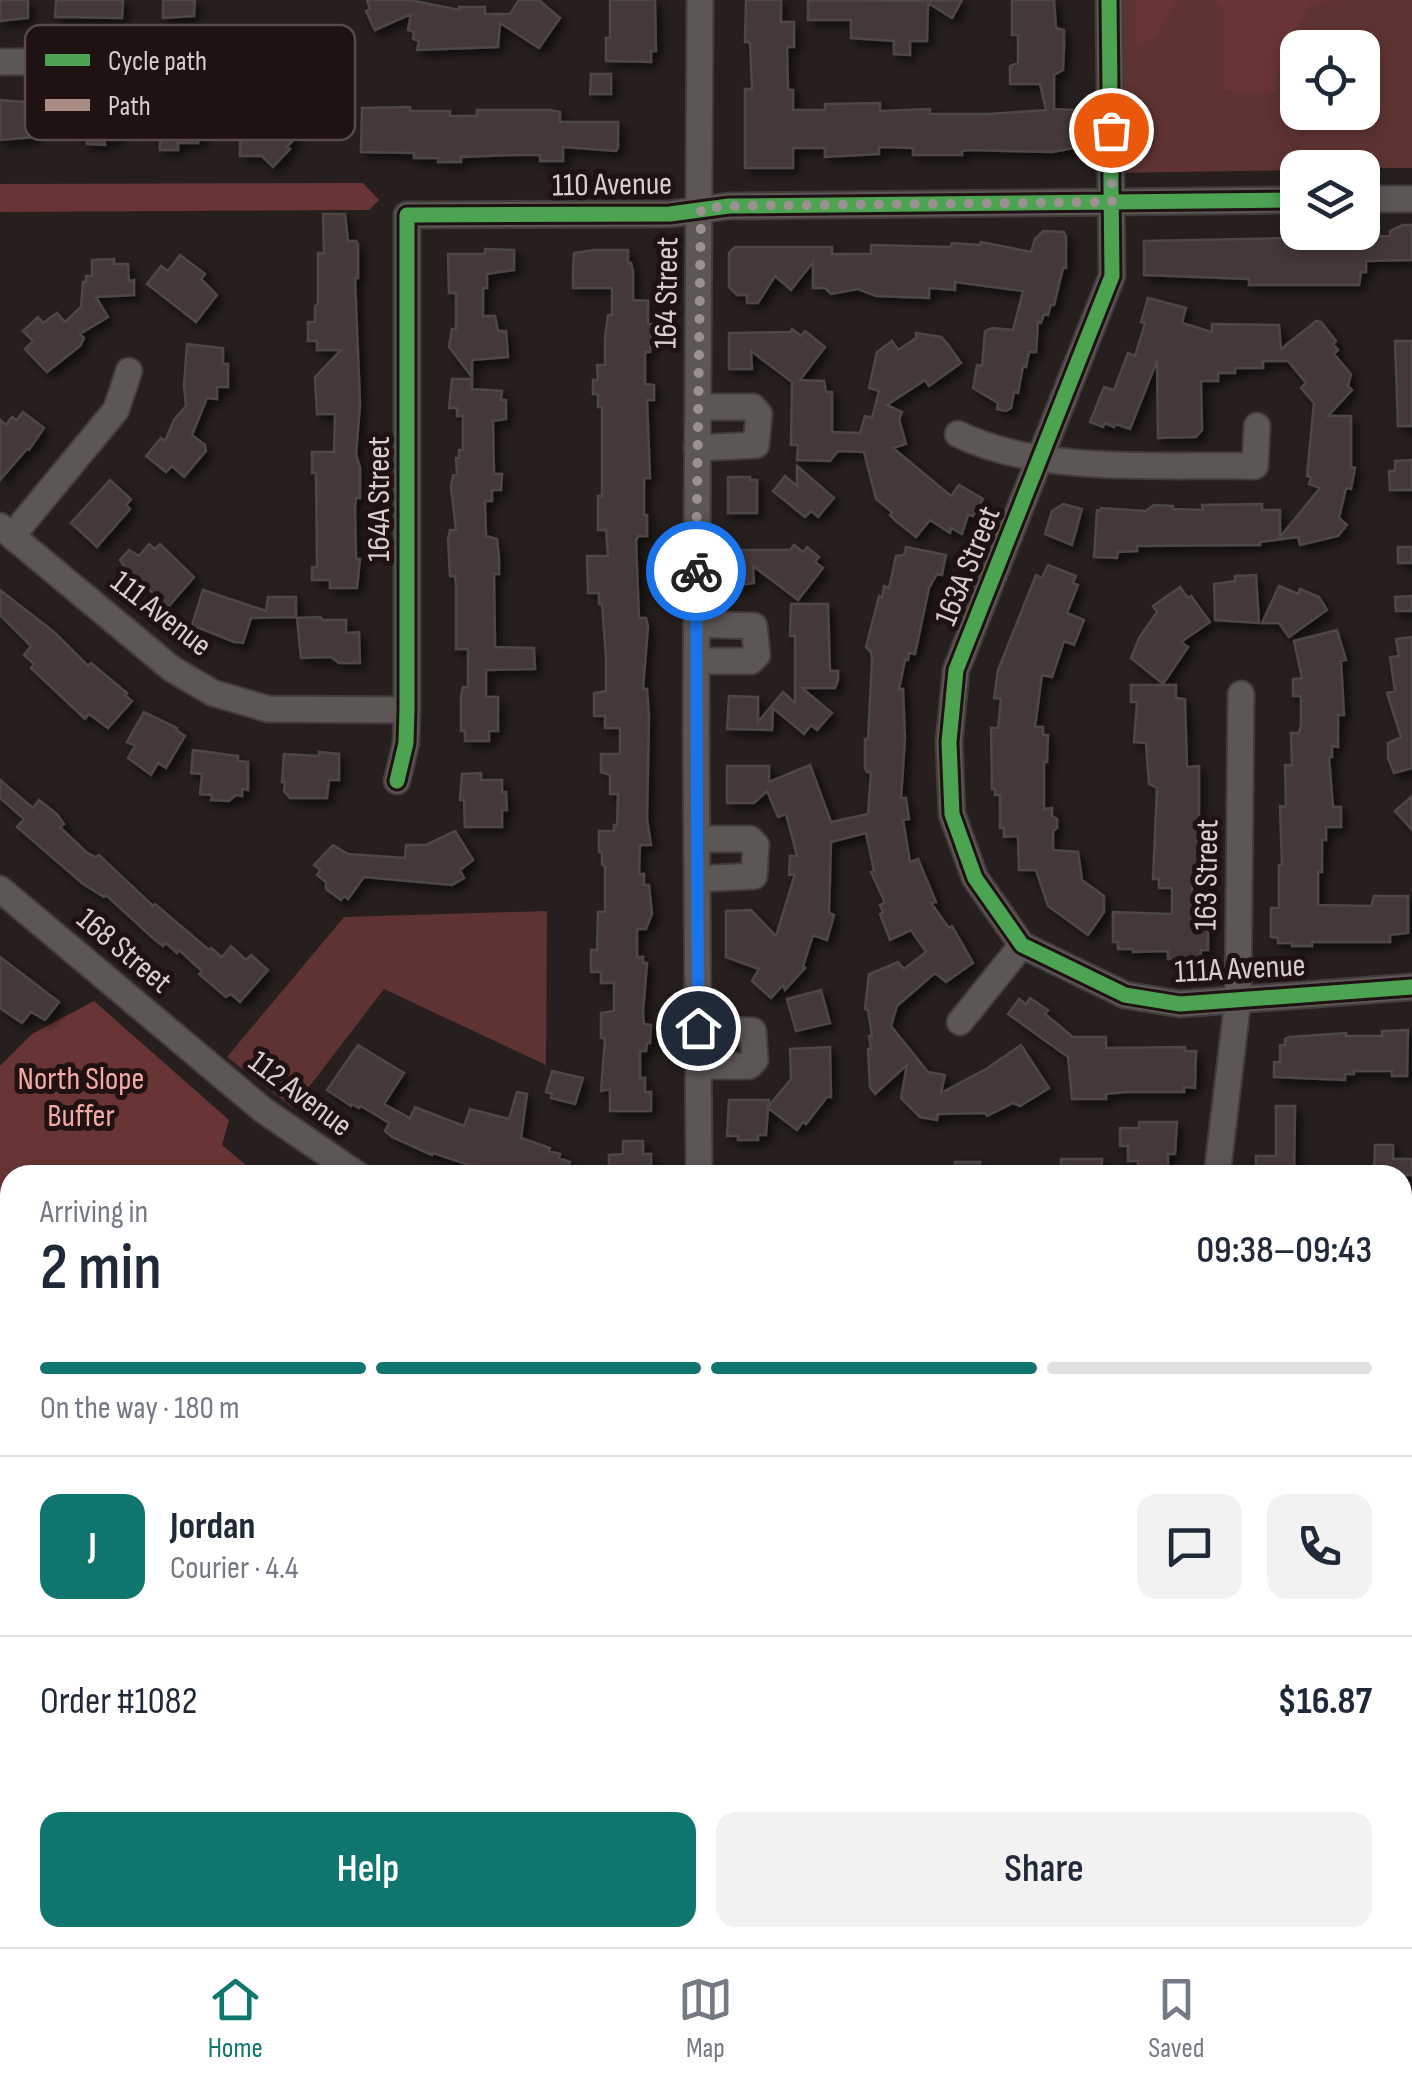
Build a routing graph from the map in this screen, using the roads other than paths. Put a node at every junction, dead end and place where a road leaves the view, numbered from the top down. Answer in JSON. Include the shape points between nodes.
{"nodes":[{"id":1,"x":700,"y":0,"type":"edge"},
{"id":2,"x":1109,"y":0,"type":"edge"},
{"id":3,"x":0,"y":62,"type":"edge"},
{"id":4,"x":25,"y":62,"type":"edge"},
{"id":5,"x":1412,"y":199,"type":"edge"},
{"id":6,"x":1280,"y":200,"type":"edge"},
{"id":7,"x":1380,"y":200,"type":"edge"},
{"id":8,"x":1112,"y":202,"type":"junction"},
{"id":9,"x":701,"y":209,"type":"junction"},
{"id":10,"x":406,"y":216,"type":"joint"},
{"id":11,"x":130,"y":371,"type":"dead end"},
{"id":12,"x":698,"y":407,"type":"junction"},
{"id":13,"x":1257,"y":426,"type":"dead end"},
{"id":14,"x":958,"y":434,"type":"dead end"},
{"id":15,"x":697,"y":448,"type":"junction"},
{"id":16,"x":1040,"y":461,"type":"junction"},
{"id":17,"x":6,"y":531,"type":"edge"},
{"id":18,"x":696,"y":624,"type":"junction"},
{"id":19,"x":696,"y":661,"type":"junction"},
{"id":20,"x":1241,"y":694,"type":"dead end"},
{"id":21,"x":406,"y":710,"type":"junction"},
{"id":22,"x":398,"y":781,"type":"dead end"},
{"id":23,"x":697,"y":839,"type":"junction"},
{"id":24,"x":697,"y":879,"type":"junction"},
{"id":25,"x":0,"y":890,"type":"edge"},
{"id":26,"x":1022,"y":945,"type":"junction"},
{"id":27,"x":1412,"y":987,"type":"edge"},
{"id":28,"x":1238,"y":998,"type":"junction"},
{"id":29,"x":960,"y":1022,"type":"dead end"},
{"id":30,"x":698,"y":1028,"type":"junction"},
{"id":31,"x":205,"y":1063,"type":"joint"},
{"id":32,"x":698,"y":1066,"type":"junction"},
{"id":33,"x":343,"y":1165,"type":"edge"},
{"id":34,"x":699,"y":1165,"type":"edge"},
{"id":35,"x":1218,"y":1165,"type":"edge"}],
"edges":[{"from":1,"to":9,"type":"street","name":"164 Street"},
{"from":2,"to":8,"type":"street"},
{"from":3,"to":4,"type":"street"},
{"from":5,"to":7,"type":"street"},
{"from":6,"to":8,"type":"street","name":"110 Avenue"},
{"from":8,"to":9,"type":"street","name":"110 Avenue"},
{"from":8,"to":16,"type":"street","name":"163A Street","via":[[1112,276]]},
{"from":9,"to":10,"type":"street","name":"110 Avenue"},
{"from":9,"to":12,"type":"street","name":"164 Street"},
{"from":10,"to":21,"type":"street","name":"164A Street"},
{"from":11,"to":17,"type":"street","via":[[116,410]]},
{"from":12,"to":15,"type":"street","name":"164 Street"},
{"from":12,"to":15,"type":"street","via":[[752,407],[759,414],[756,445]]},
{"from":13,"to":16,"type":"street","via":[[1255,466]]},
{"from":14,"to":16,"type":"street"},
{"from":15,"to":18,"type":"street","name":"164 Street"},
{"from":16,"to":26,"type":"street","name":"163A Street","via":[[956,670],[949,742],[952,814],[975,878]]},
{"from":17,"to":21,"type":"street","name":"111 Avenue","via":[[172,669],[213,694],[268,708]]},
{"from":18,"to":19,"type":"street","name":"164 Street"},
{"from":18,"to":19,"type":"street","via":[[754,626],[757,655],[751,661]]},
{"from":19,"to":23,"type":"street","name":"164 Street"},
{"from":20,"to":28,"type":"street","name":"163 Street"},
{"from":21,"to":22,"type":"street","name":"164A Street"},
{"from":23,"to":24,"type":"street","name":"164 Street"},
{"from":23,"to":24,"type":"street","via":[[750,838],[756,845],[749,879]]},
{"from":24,"to":30,"type":"street","name":"164 Street"},
{"from":25,"to":31,"type":"street","name":"168 Street"},
{"from":26,"to":28,"type":"street","name":"111A Avenue","via":[[1124,996],[1180,1004]]},
{"from":26,"to":29,"type":"street"},
{"from":27,"to":28,"type":"street","name":"111A Avenue"},
{"from":28,"to":35,"type":"street","name":"163 Street"},
{"from":30,"to":32,"type":"street","name":"164 Street"},
{"from":30,"to":32,"type":"street","via":[[748,1029],[755,1034],[755,1060],[749,1066]]},
{"from":31,"to":33,"type":"street","name":"112 Avenue"},
{"from":32,"to":34,"type":"street","name":"164 Street"}]}
